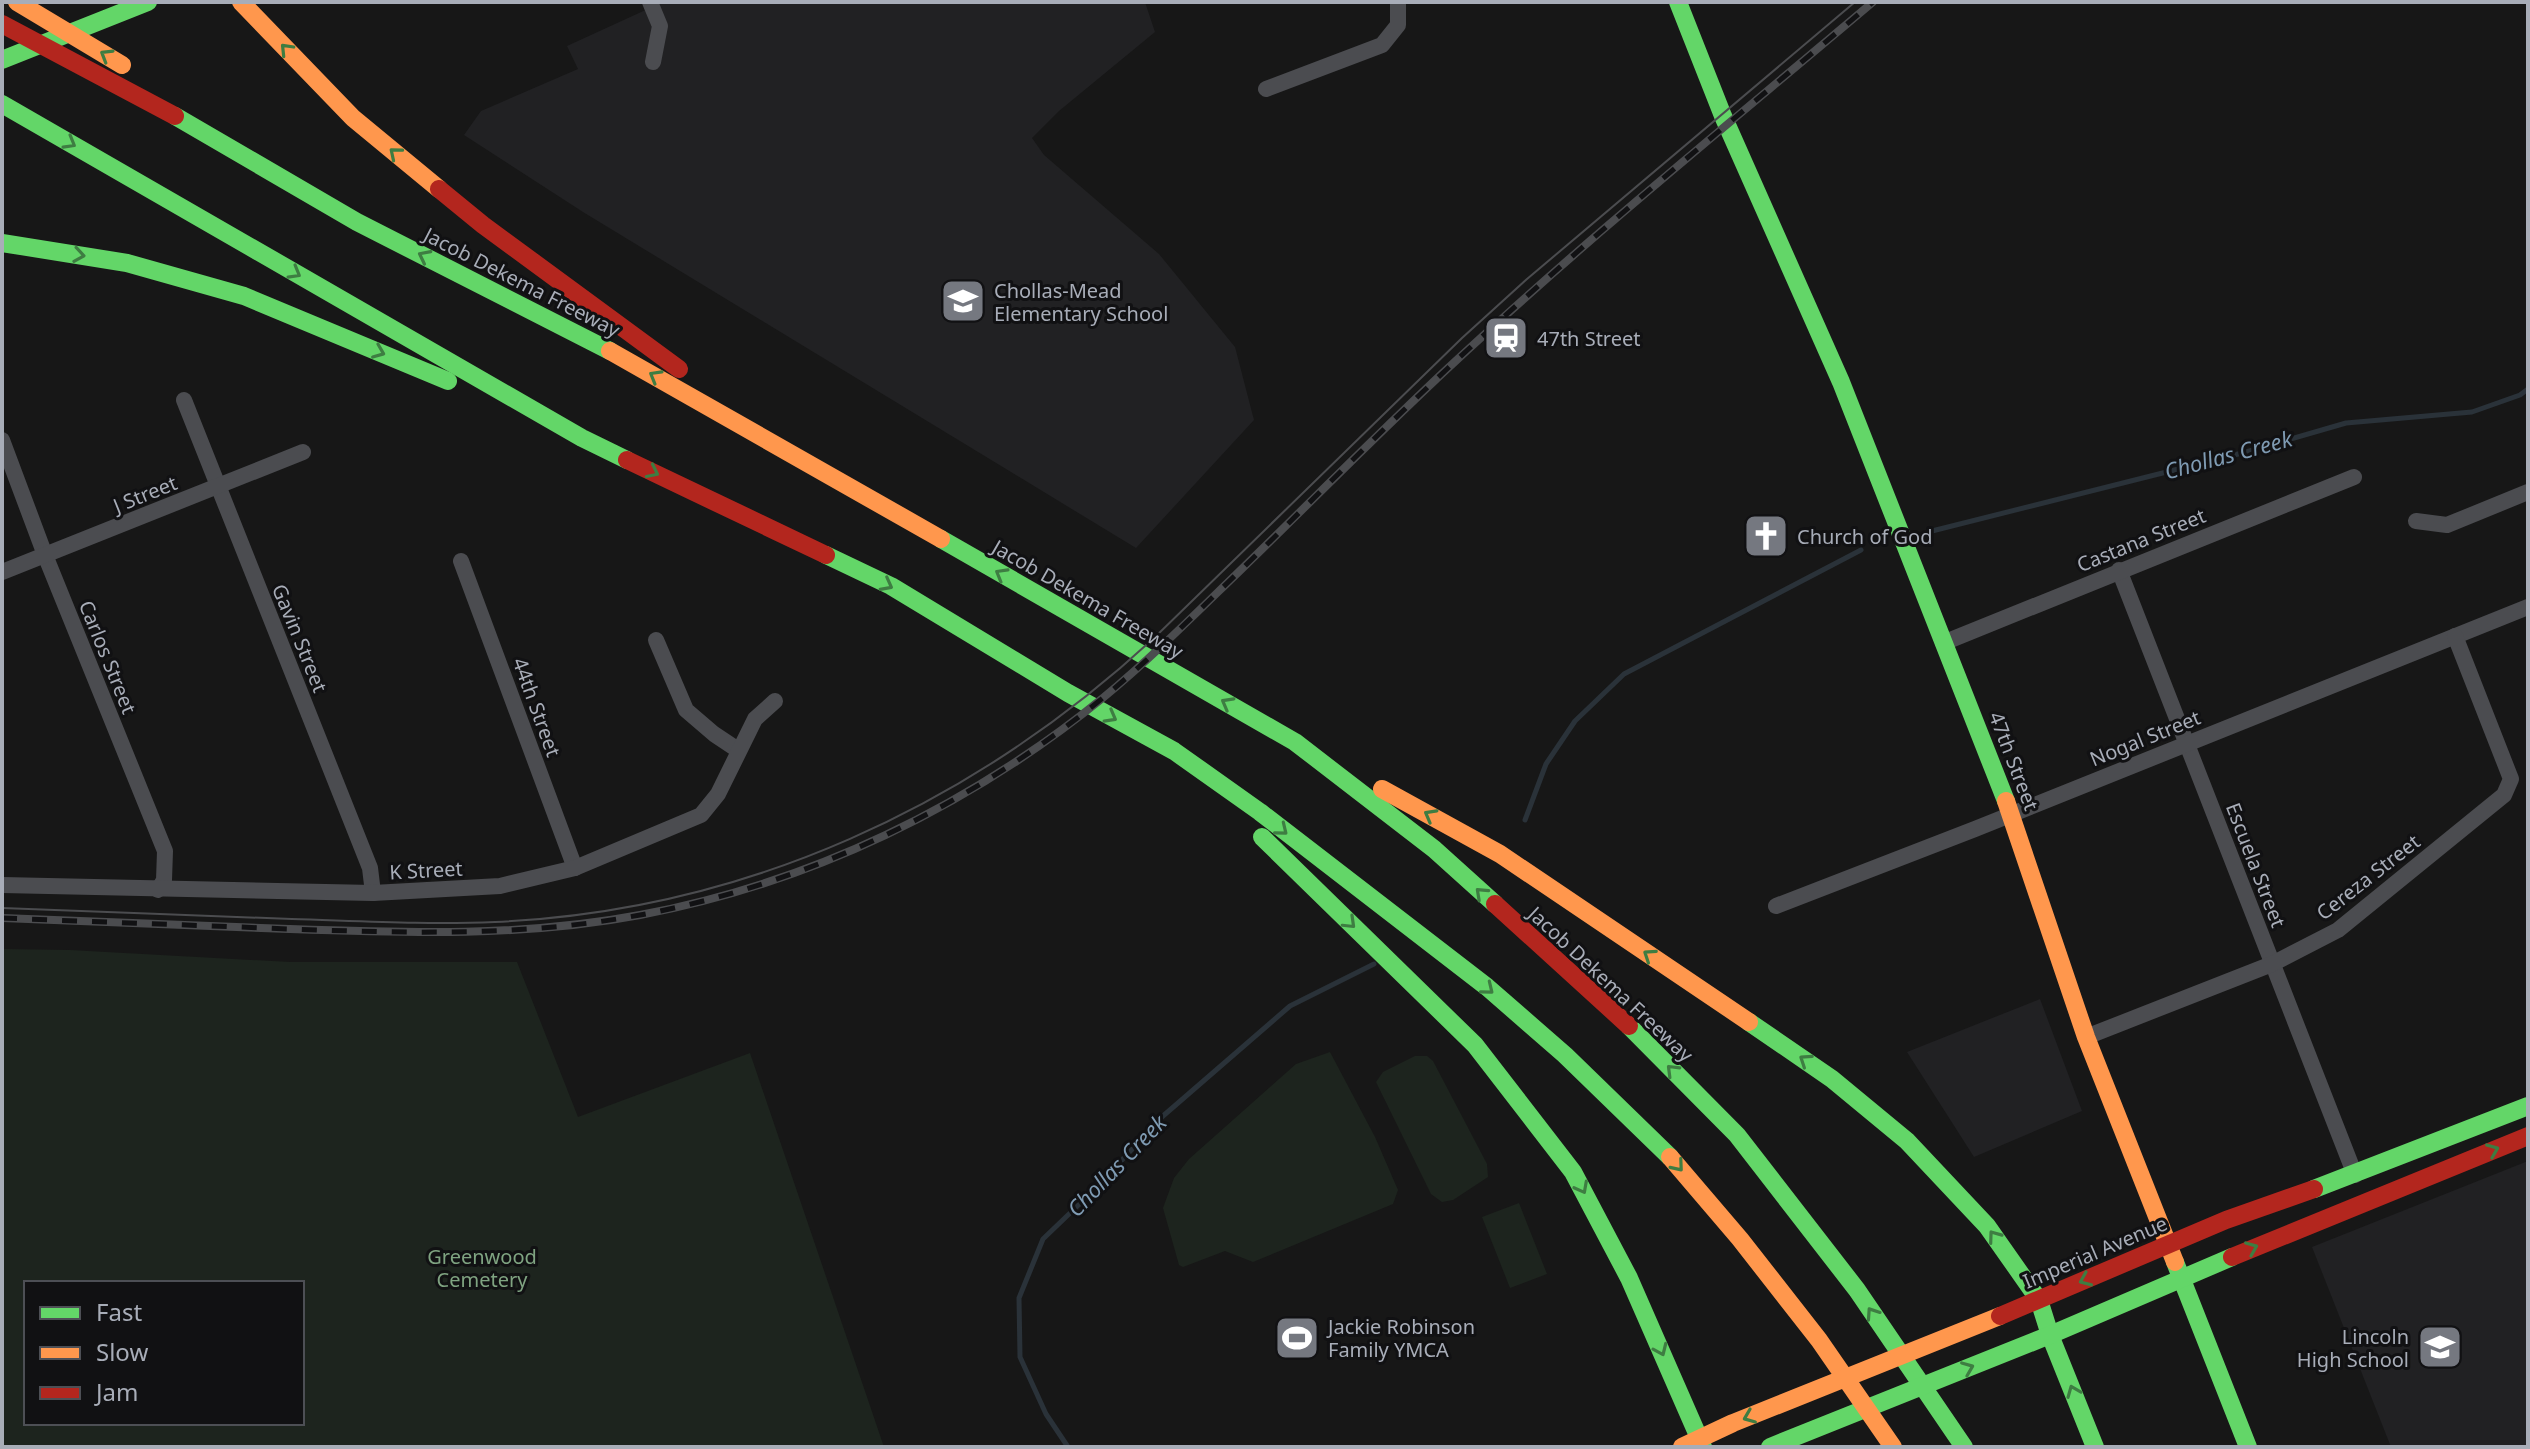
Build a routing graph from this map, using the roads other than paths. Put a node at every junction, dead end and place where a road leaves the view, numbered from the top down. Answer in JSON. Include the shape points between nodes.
{"nodes":[{"id":1,"x":17,"y":2,"type":"edge"},
{"id":2,"x":148,"y":2,"type":"edge"},
{"id":3,"x":241,"y":2,"type":"edge"},
{"id":4,"x":650,"y":2,"type":"edge"},
{"id":5,"x":1398,"y":2,"type":"edge"},
{"id":6,"x":1678,"y":2,"type":"edge"},
{"id":7,"x":2,"y":24,"type":"edge"},
{"id":8,"x":2,"y":60,"type":"edge"},
{"id":9,"x":653,"y":62,"type":"dead end"},
{"id":10,"x":1266,"y":89,"type":"dead end"},
{"id":11,"x":2,"y":104,"type":"edge"},
{"id":12,"x":357,"y":222,"type":"junction"},
{"id":13,"x":2,"y":243,"type":"edge"},
{"id":14,"x":184,"y":400,"type":"dead end"},
{"id":15,"x":582,"y":438,"type":"junction"},
{"id":16,"x":2,"y":440,"type":"edge"},
{"id":17,"x":303,"y":452,"type":"dead end"},
{"id":18,"x":819,"y":471,"type":"junction"},
{"id":19,"x":2354,"y":477,"type":"dead end"},
{"id":20,"x":218,"y":486,"type":"junction"},
{"id":21,"x":2528,"y":492,"type":"edge"},
{"id":22,"x":2416,"y":521,"type":"dead end"},
{"id":23,"x":45,"y":555,"type":"junction"},
{"id":24,"x":461,"y":561,"type":"dead end"},
{"id":25,"x":2119,"y":570,"type":"junction"},
{"id":26,"x":2,"y":572,"type":"edge"},
{"id":27,"x":2528,"y":607,"type":"edge"},
{"id":28,"x":2455,"y":636,"type":"junction"},
{"id":29,"x":656,"y":640,"type":"dead end"},
{"id":30,"x":1943,"y":643,"type":"junction"},
{"id":31,"x":775,"y":701,"type":"dead end"},
{"id":32,"x":1295,"y":742,"type":"junction"},
{"id":33,"x":2187,"y":743,"type":"junction"},
{"id":34,"x":738,"y":750,"type":"junction"},
{"id":35,"x":1174,"y":751,"type":"junction"},
{"id":36,"x":2011,"y":813,"type":"junction"},
{"id":37,"x":575,"y":868,"type":"junction"},
{"id":38,"x":2,"y":885,"type":"edge"},
{"id":39,"x":158,"y":890,"type":"junction"},
{"id":40,"x":373,"y":893,"type":"junction"},
{"id":41,"x":1776,"y":906,"type":"dead end"},
{"id":42,"x":2272,"y":964,"type":"junction"},
{"id":43,"x":2086,"y":1037,"type":"junction"},
{"id":44,"x":2528,"y":1106,"type":"edge"},
{"id":45,"x":2528,"y":1136,"type":"edge"},
{"id":46,"x":2355,"y":1175,"type":"junction"},
{"id":47,"x":2168,"y":1245,"type":"junction"},
{"id":48,"x":2180,"y":1278,"type":"junction"},
{"id":49,"x":2039,"y":1300,"type":"junction"},
{"id":50,"x":2050,"y":1335,"type":"junction"},
{"id":51,"x":1702,"y":1443,"type":"edge"},
{"id":52,"x":1682,"y":1447,"type":"edge"},
{"id":53,"x":1770,"y":1447,"type":"edge"},
{"id":54,"x":1893,"y":1447,"type":"edge"},
{"id":55,"x":1964,"y":1447,"type":"edge"},
{"id":56,"x":2095,"y":1447,"type":"edge"},
{"id":57,"x":2248,"y":1447,"type":"edge"}],
"edges":[{"from":12,"to":1,"type":"main road","one_way":true,"via":[[147,80]]},
{"from":2,"to":8,"type":"main road"},
{"from":18,"to":3,"type":"main road","one_way":true,"via":[[483,225],[353,118]]},
{"from":4,"to":9,"type":"street","via":[[660,26]]},
{"from":5,"to":10,"type":"street","via":[[1398,25],[1382,45]]},
{"from":6,"to":30,"type":"main road","name":"47th Street","via":[[1841,382]]},
{"from":7,"to":12,"type":"main road","name":"Jacob Dekema Freeway"},
{"from":11,"to":15,"type":"main road","one_way":true},
{"from":18,"to":12,"type":"main road","name":"Jacob Dekema Freeway","one_way":true,"via":[[634,363]]},
{"from":13,"to":15,"type":"main road","one_way":true,"via":[[127,263],[244,296]]},
{"from":14,"to":20,"type":"street","name":"Gavin Street"},
{"from":15,"to":35,"type":"main road","one_way":true,"via":[[891,586]]},
{"from":16,"to":23,"type":"street","name":"Carlos Street"},
{"from":17,"to":20,"type":"street","name":"J Street"},
{"from":32,"to":18,"type":"main road","name":"Jacob Dekema Freeway","one_way":true},
{"from":19,"to":25,"type":"street","name":"Castana Street"},
{"from":20,"to":23,"type":"street","name":"J Street"},
{"from":20,"to":40,"type":"street","name":"Gavin Street","via":[[370,868]]},
{"from":21,"to":22,"type":"street","via":[[2447,525]]},
{"from":23,"to":26,"type":"street","name":"J Street"},
{"from":23,"to":39,"type":"street","name":"Carlos Street","via":[[165,851],[164,880]]},
{"from":24,"to":37,"type":"street","name":"44th Street"},
{"from":25,"to":30,"type":"street","name":"Castana Street"},
{"from":25,"to":33,"type":"street","name":"Escuela Street"},
{"from":27,"to":28,"type":"street","name":"Nogal Street"},
{"from":28,"to":33,"type":"street","name":"Nogal Street"},
{"from":28,"to":42,"type":"street","name":"Cereza Street","via":[[2511,779],[2504,795],[2338,930]]},
{"from":29,"to":34,"type":"street","via":[[686,710]]},
{"from":30,"to":36,"type":"main road","name":"47th Street"},
{"from":31,"to":34,"type":"street","name":"K Street","via":[[755,719]]},
{"from":49,"to":32,"type":"main road","one_way":true,"via":[[1987,1226],[1907,1141],[1832,1079],[1500,854]]},
{"from":55,"to":32,"type":"main road","name":"Jacob Dekema Freeway","one_way":true,"via":[[1857,1290],[1737,1135],[1628,1025],[1434,849]]},
{"from":33,"to":36,"type":"street","name":"Nogal Street"},
{"from":33,"to":42,"type":"street","name":"Escuela Street"},
{"from":34,"to":37,"type":"street","name":"K Street","via":[[718,794],[701,815]]},
{"from":35,"to":51,"type":"main road","one_way":true,"via":[[1475,1045],[1538,1124],[1573,1172],[1629,1278]]},
{"from":35,"to":54,"type":"main road","one_way":true,"via":[[1487,987],[1661,1146],[1819,1340]]},
{"from":36,"to":41,"type":"street","name":"Nogal Street"},
{"from":36,"to":43,"type":"main road","name":"47th Street"},
{"from":37,"to":40,"type":"street","name":"K Street","via":[[500,886]]},
{"from":38,"to":39,"type":"street","name":"K Street"},
{"from":39,"to":40,"type":"street","name":"K Street"},
{"from":42,"to":43,"type":"street","name":"Cereza Street"},
{"from":42,"to":46,"type":"street","name":"Escuela Street"},
{"from":43,"to":47,"type":"main road","name":"47th Street"},
{"from":44,"to":46,"type":"main road","name":"Imperial Avenue"},
{"from":48,"to":45,"type":"main road","one_way":true},
{"from":46,"to":47,"type":"main road","name":"Imperial Avenue"},
{"from":47,"to":48,"type":"main road","name":"47th Street"},
{"from":47,"to":49,"type":"main road","name":"Imperial Avenue","one_way":true},
{"from":48,"to":50,"type":"main road"},
{"from":48,"to":57,"type":"main road","name":"47th Street"},
{"from":49,"to":50,"type":"main road"},
{"from":49,"to":51,"type":"main road","name":"Imperial Avenue","one_way":true,"via":[[1799,1396]]},
{"from":53,"to":50,"type":"main road","one_way":true},
{"from":56,"to":50,"type":"main road","one_way":true},
{"from":51,"to":52,"type":"main road","name":"Imperial Avenue"}]}
